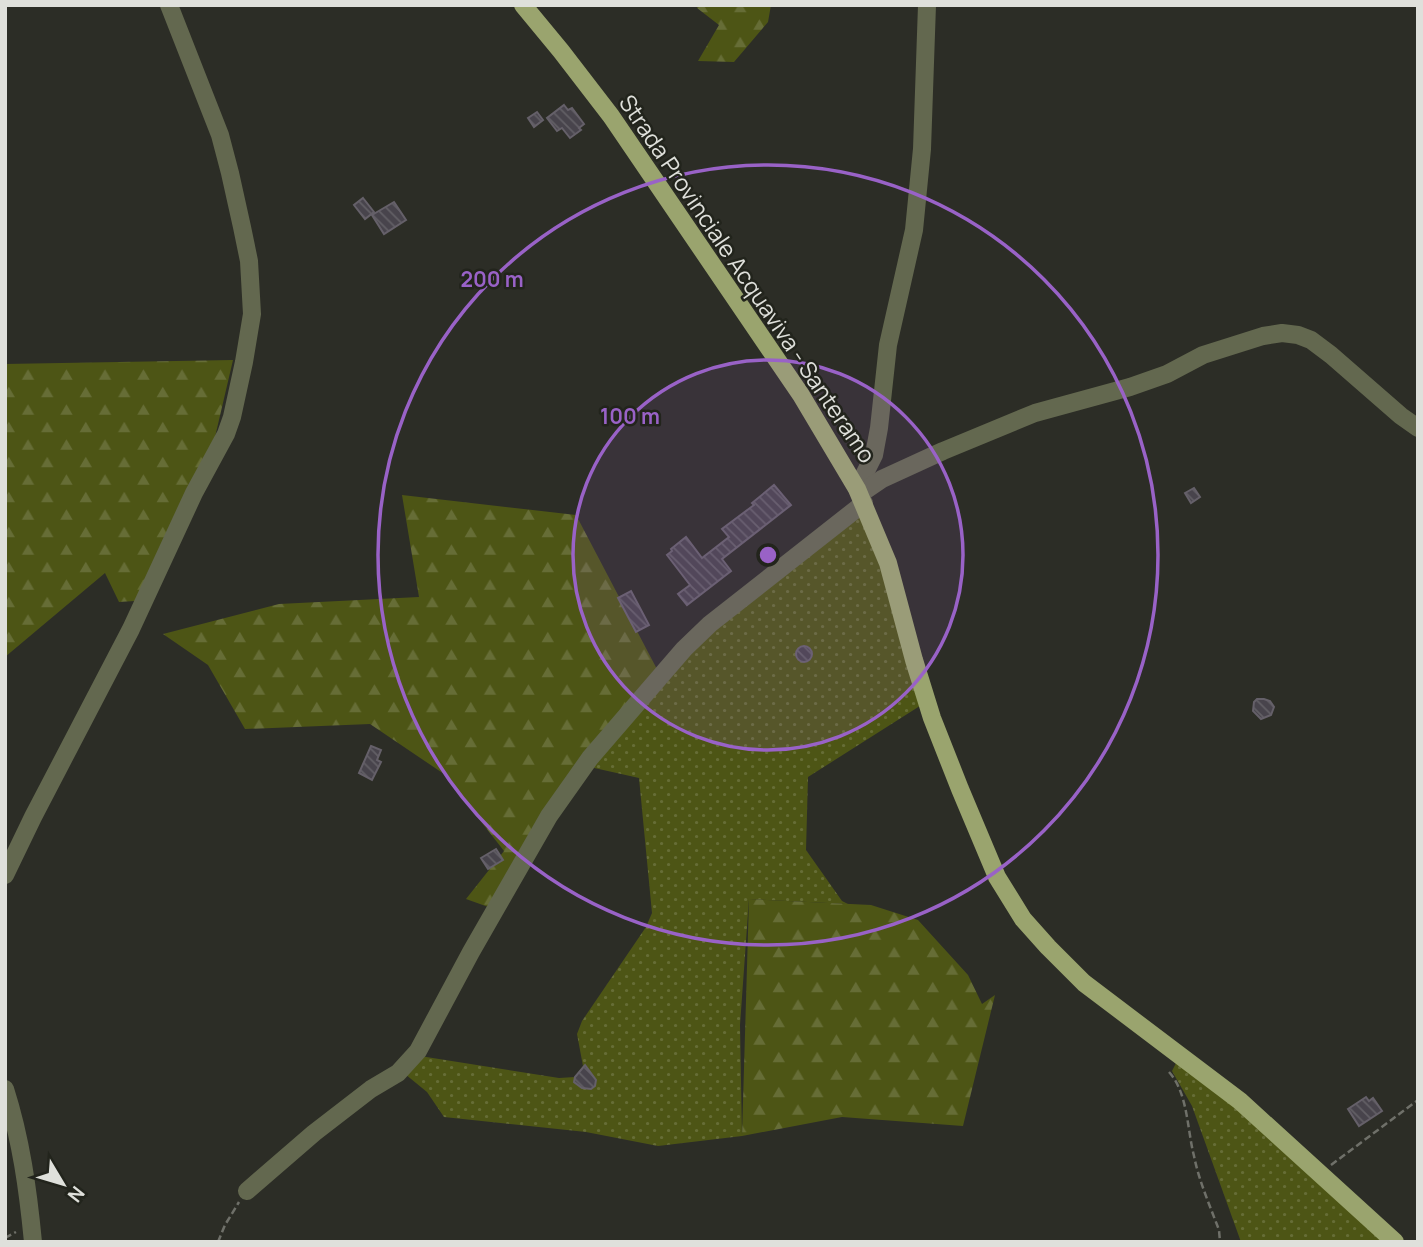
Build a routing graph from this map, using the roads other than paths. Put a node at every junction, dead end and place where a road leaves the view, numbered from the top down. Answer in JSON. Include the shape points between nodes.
{"nodes":[{"id":1,"x":169,"y":5,"type":"edge"},
{"id":2,"x":523,"y":5,"type":"edge"},
{"id":3,"x":927,"y":5,"type":"edge"},
{"id":4,"x":1418,"y":428,"type":"edge"},
{"id":5,"x":860,"y":495,"type":"junction"},
{"id":6,"x":5,"y":875,"type":"edge"},
{"id":7,"x":5,"y":1089,"type":"edge"},
{"id":8,"x":247,"y":1191,"type":"road end"},
{"id":9,"x":33,"y":1242,"type":"edge"},
{"id":10,"x":1395,"y":1242,"type":"edge"}],
"edges":[{"from":1,"to":6,"type":"street","via":[[220,135],[242,227],[252,314],[244,362],[226,434]]},
{"from":2,"to":5,"type":"main road","name":"Strada Provinciale Acquaviva - Santeramo","via":[[619,127],[801,395]]},
{"from":3,"to":5,"type":"street","via":[[914,230],[888,345],[874,455]]},
{"from":4,"to":5,"type":"street","via":[[1311,340],[1282,333],[1213,352],[1130,387],[1035,413],[894,473]]},
{"from":5,"to":8,"type":"street","via":[[684,649],[590,758],[550,816],[418,1051],[398,1073],[314,1133]]},
{"from":5,"to":10,"type":"main road","name":"Strada Provinciale Acquaviva - Santeramo","via":[[888,563],[932,718],[997,877],[1017,910],[1084,983],[1240,1101]]},
{"from":7,"to":9,"type":"street","via":[[22,1153]]}]}
